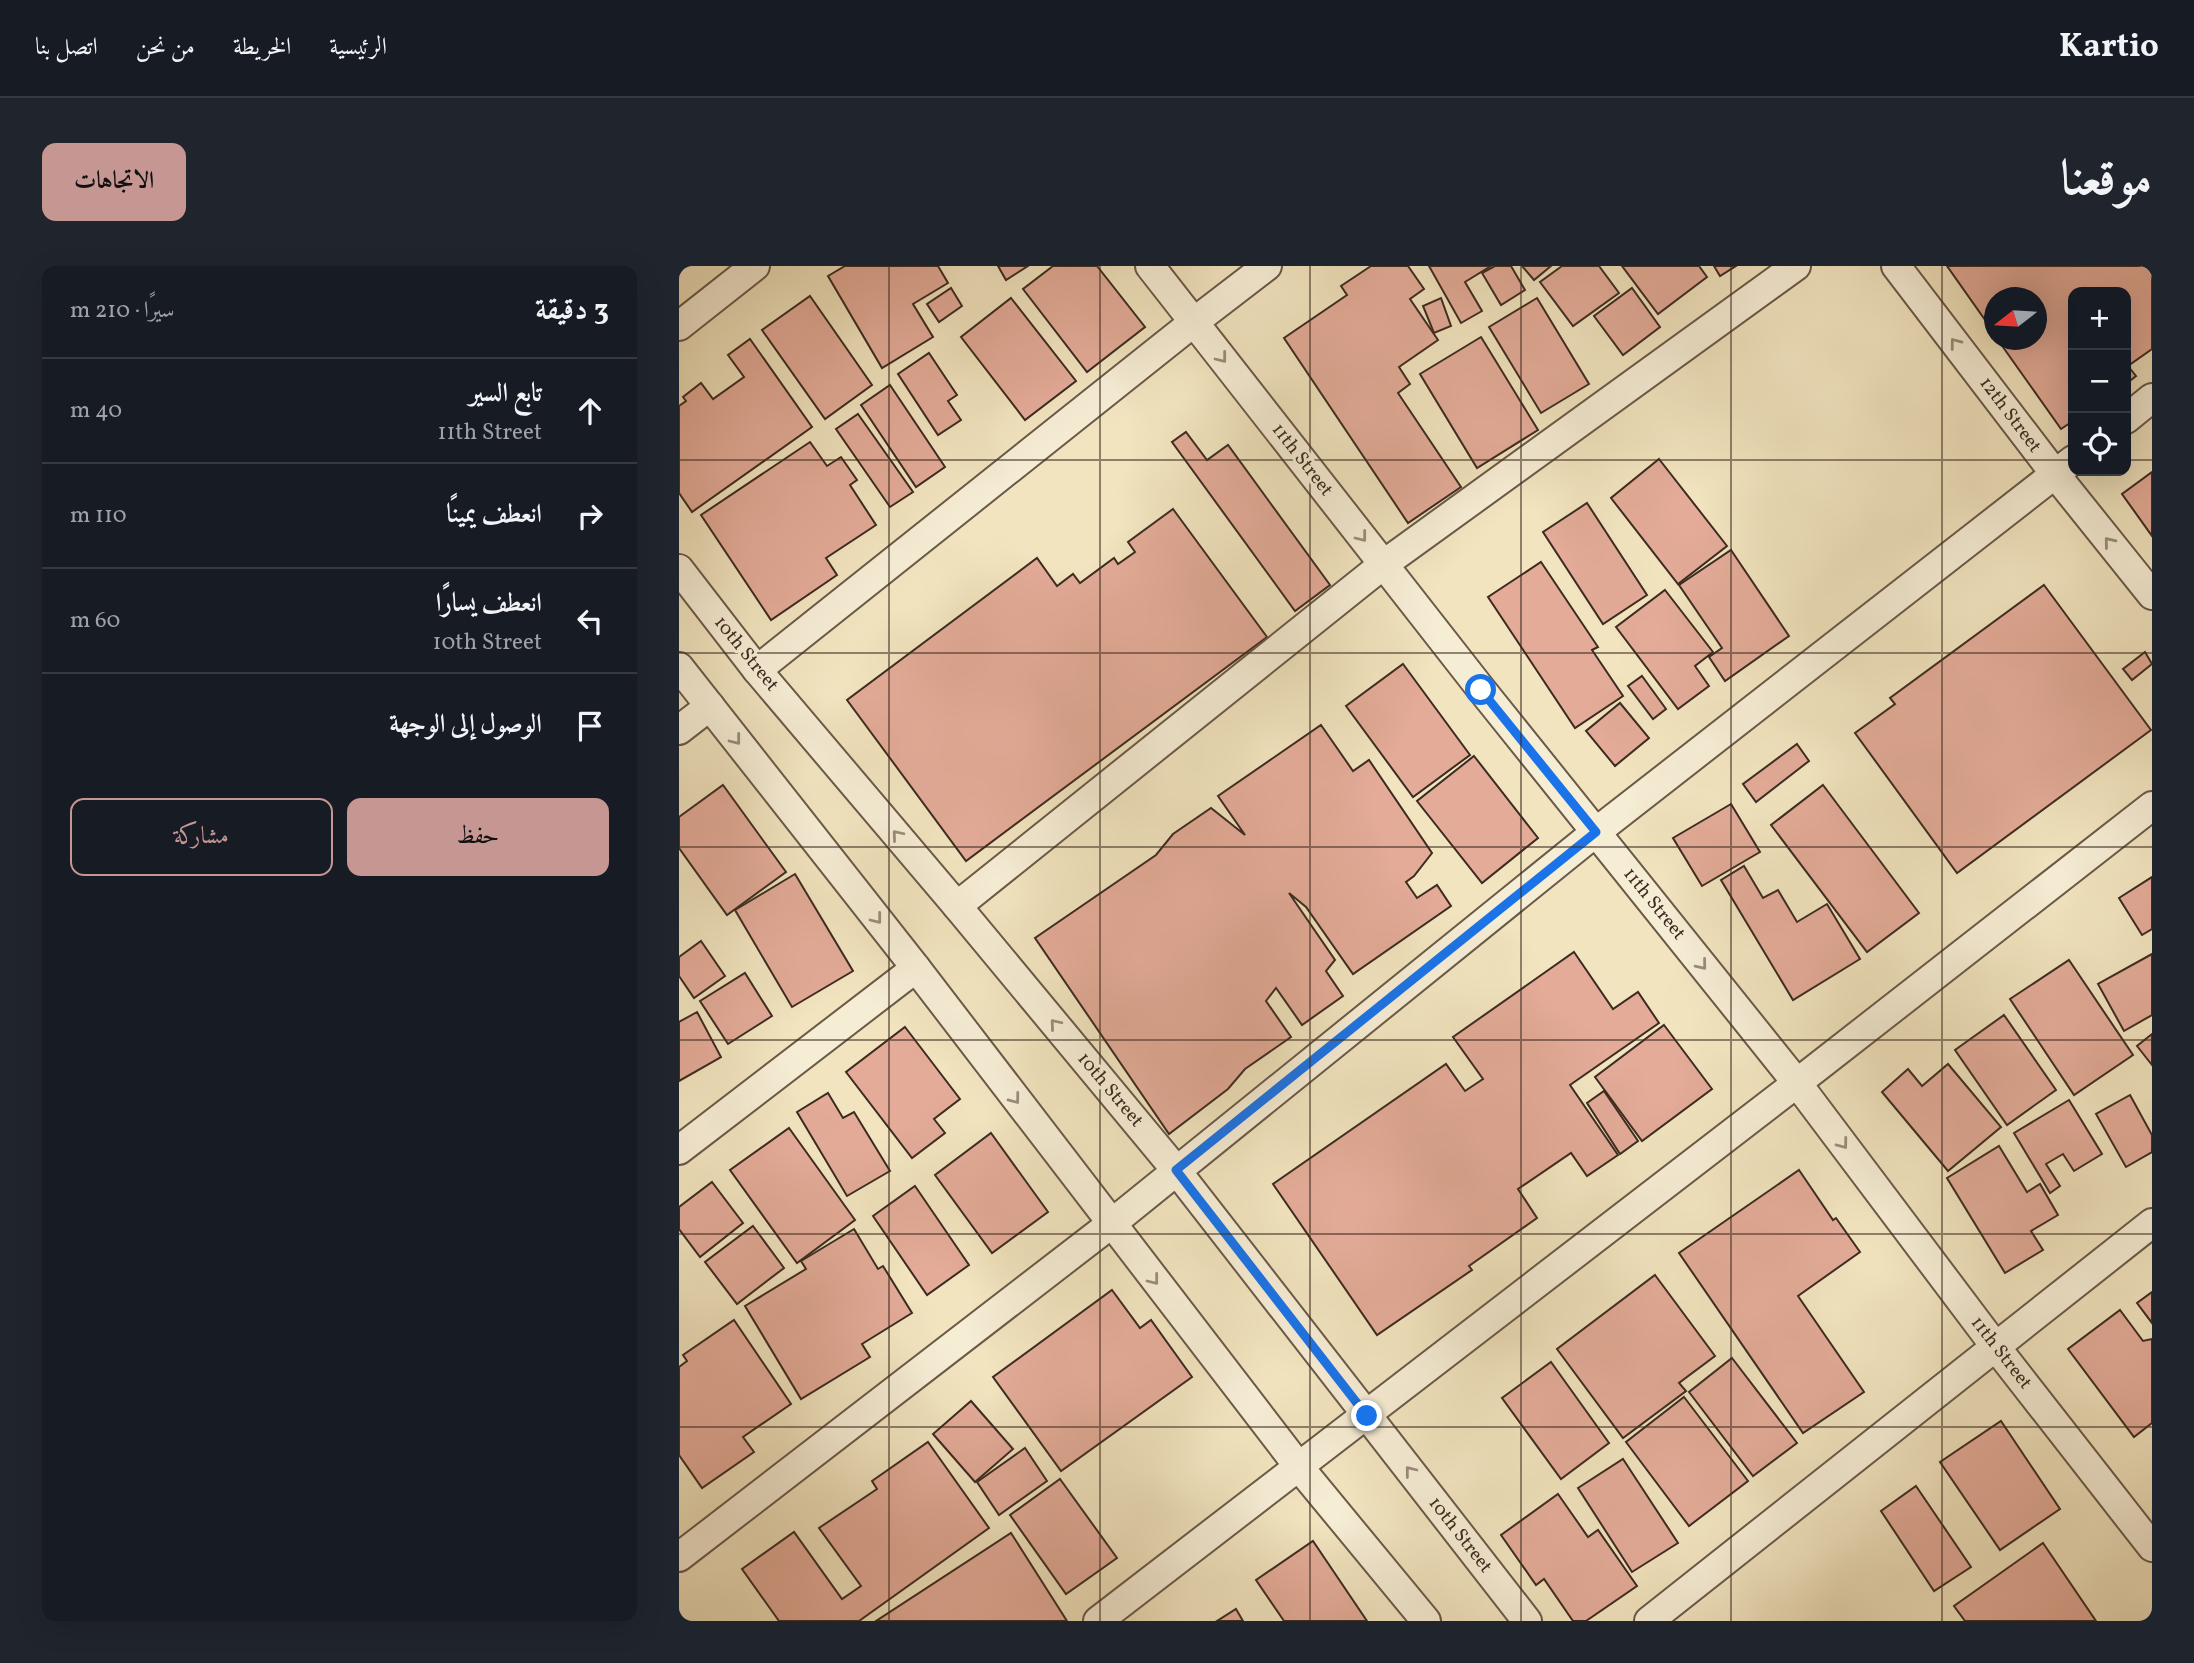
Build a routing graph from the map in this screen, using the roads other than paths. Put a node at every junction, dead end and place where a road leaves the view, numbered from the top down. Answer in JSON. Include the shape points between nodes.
{"nodes":[{"id":1,"x":755,"y":266,"type":"edge"},
{"id":2,"x":1150,"y":266,"type":"edge"},
{"id":3,"x":1267,"y":266,"type":"edge"},
{"id":4,"x":1796,"y":266,"type":"edge"},
{"id":5,"x":1896,"y":266,"type":"edge"},
{"id":6,"x":1194,"y":322,"type":"junction"},
{"id":7,"x":679,"y":326,"type":"edge"},
{"id":8,"x":2152,"y":398,"type":"edge"},
{"id":9,"x":2131,"y":415,"type":"edge"},
{"id":10,"x":2064,"y":467,"type":"edge"},
{"id":11,"x":1384,"y":564,"type":"junction"},
{"id":12,"x":679,"y":569,"type":"edge"},
{"id":13,"x":2152,"y":595,"type":"edge"},
{"id":14,"x":679,"y":667,"type":"edge"},
{"id":15,"x":757,"y":670,"type":"junction"},
{"id":16,"x":710,"y":706,"type":"junction"},
{"id":17,"x":679,"y":730,"type":"edge"},
{"id":18,"x":2152,"y":806,"type":"edge"},
{"id":19,"x":1596,"y":832,"type":"junction"},
{"id":20,"x":957,"y":906,"type":"junction"},
{"id":21,"x":916,"y":968,"type":"junction"},
{"id":22,"x":1797,"y":1083,"type":"junction"},
{"id":23,"x":679,"y":1150,"type":"edge"},
{"id":24,"x":1176,"y":1170,"type":"junction"},
{"id":25,"x":2152,"y":1223,"type":"edge"},
{"id":26,"x":1111,"y":1224,"type":"junction"},
{"id":27,"x":1995,"y":1346,"type":"junction"},
{"id":28,"x":1367,"y":1416,"type":"junction"},
{"id":29,"x":1299,"y":1467,"type":"junction"},
{"id":30,"x":2152,"y":1547,"type":"edge"},
{"id":31,"x":679,"y":1557,"type":"edge"},
{"id":32,"x":1098,"y":1621,"type":"edge"},
{"id":33,"x":1426,"y":1621,"type":"edge"},
{"id":34,"x":1527,"y":1621,"type":"edge"},
{"id":35,"x":1649,"y":1621,"type":"edge"}],
"edges":[{"from":1,"to":7,"type":"street"},
{"from":2,"to":6,"type":"street","name":"11th Street"},
{"from":3,"to":6,"type":"street"},
{"from":4,"to":11,"type":"street"},
{"from":10,"to":5,"type":"street","name":"12th Street","one_way":true},
{"from":6,"to":11,"type":"street","name":"11th Street","one_way":true},
{"from":6,"to":15,"type":"street"},
{"from":8,"to":9,"type":"street"},
{"from":13,"to":10,"type":"street","name":"12th Street","one_way":true},
{"from":10,"to":19,"type":"street"},
{"from":11,"to":19,"type":"street","name":"11th Street"},
{"from":11,"to":20,"type":"street"},
{"from":12,"to":15,"type":"street","name":"10th Street"},
{"from":14,"to":16,"type":"street"},
{"from":20,"to":15,"type":"street","name":"10th Street","one_way":true},
{"from":16,"to":17,"type":"street"},
{"from":16,"to":21,"type":"street","one_way":true},
{"from":18,"to":22,"type":"street"},
{"from":19,"to":22,"type":"street","name":"11th Street","one_way":true},
{"from":19,"to":24,"type":"street"},
{"from":24,"to":20,"type":"street","name":"10th Street","one_way":true},
{"from":21,"to":23,"type":"street"},
{"from":21,"to":26,"type":"street","one_way":true},
{"from":22,"to":27,"type":"street","name":"11th Street","one_way":true},
{"from":22,"to":28,"type":"street"},
{"from":24,"to":26,"type":"street"},
{"from":24,"to":28,"type":"street","name":"10th Street"},
{"from":25,"to":27,"type":"street"},
{"from":26,"to":29,"type":"street","one_way":true},
{"from":26,"to":31,"type":"street"},
{"from":27,"to":30,"type":"street","name":"11th Street"},
{"from":27,"to":35,"type":"street"},
{"from":28,"to":29,"type":"street"},
{"from":34,"to":28,"type":"street","name":"10th Street","one_way":true},
{"from":29,"to":32,"type":"street"},
{"from":29,"to":33,"type":"street"}]}
